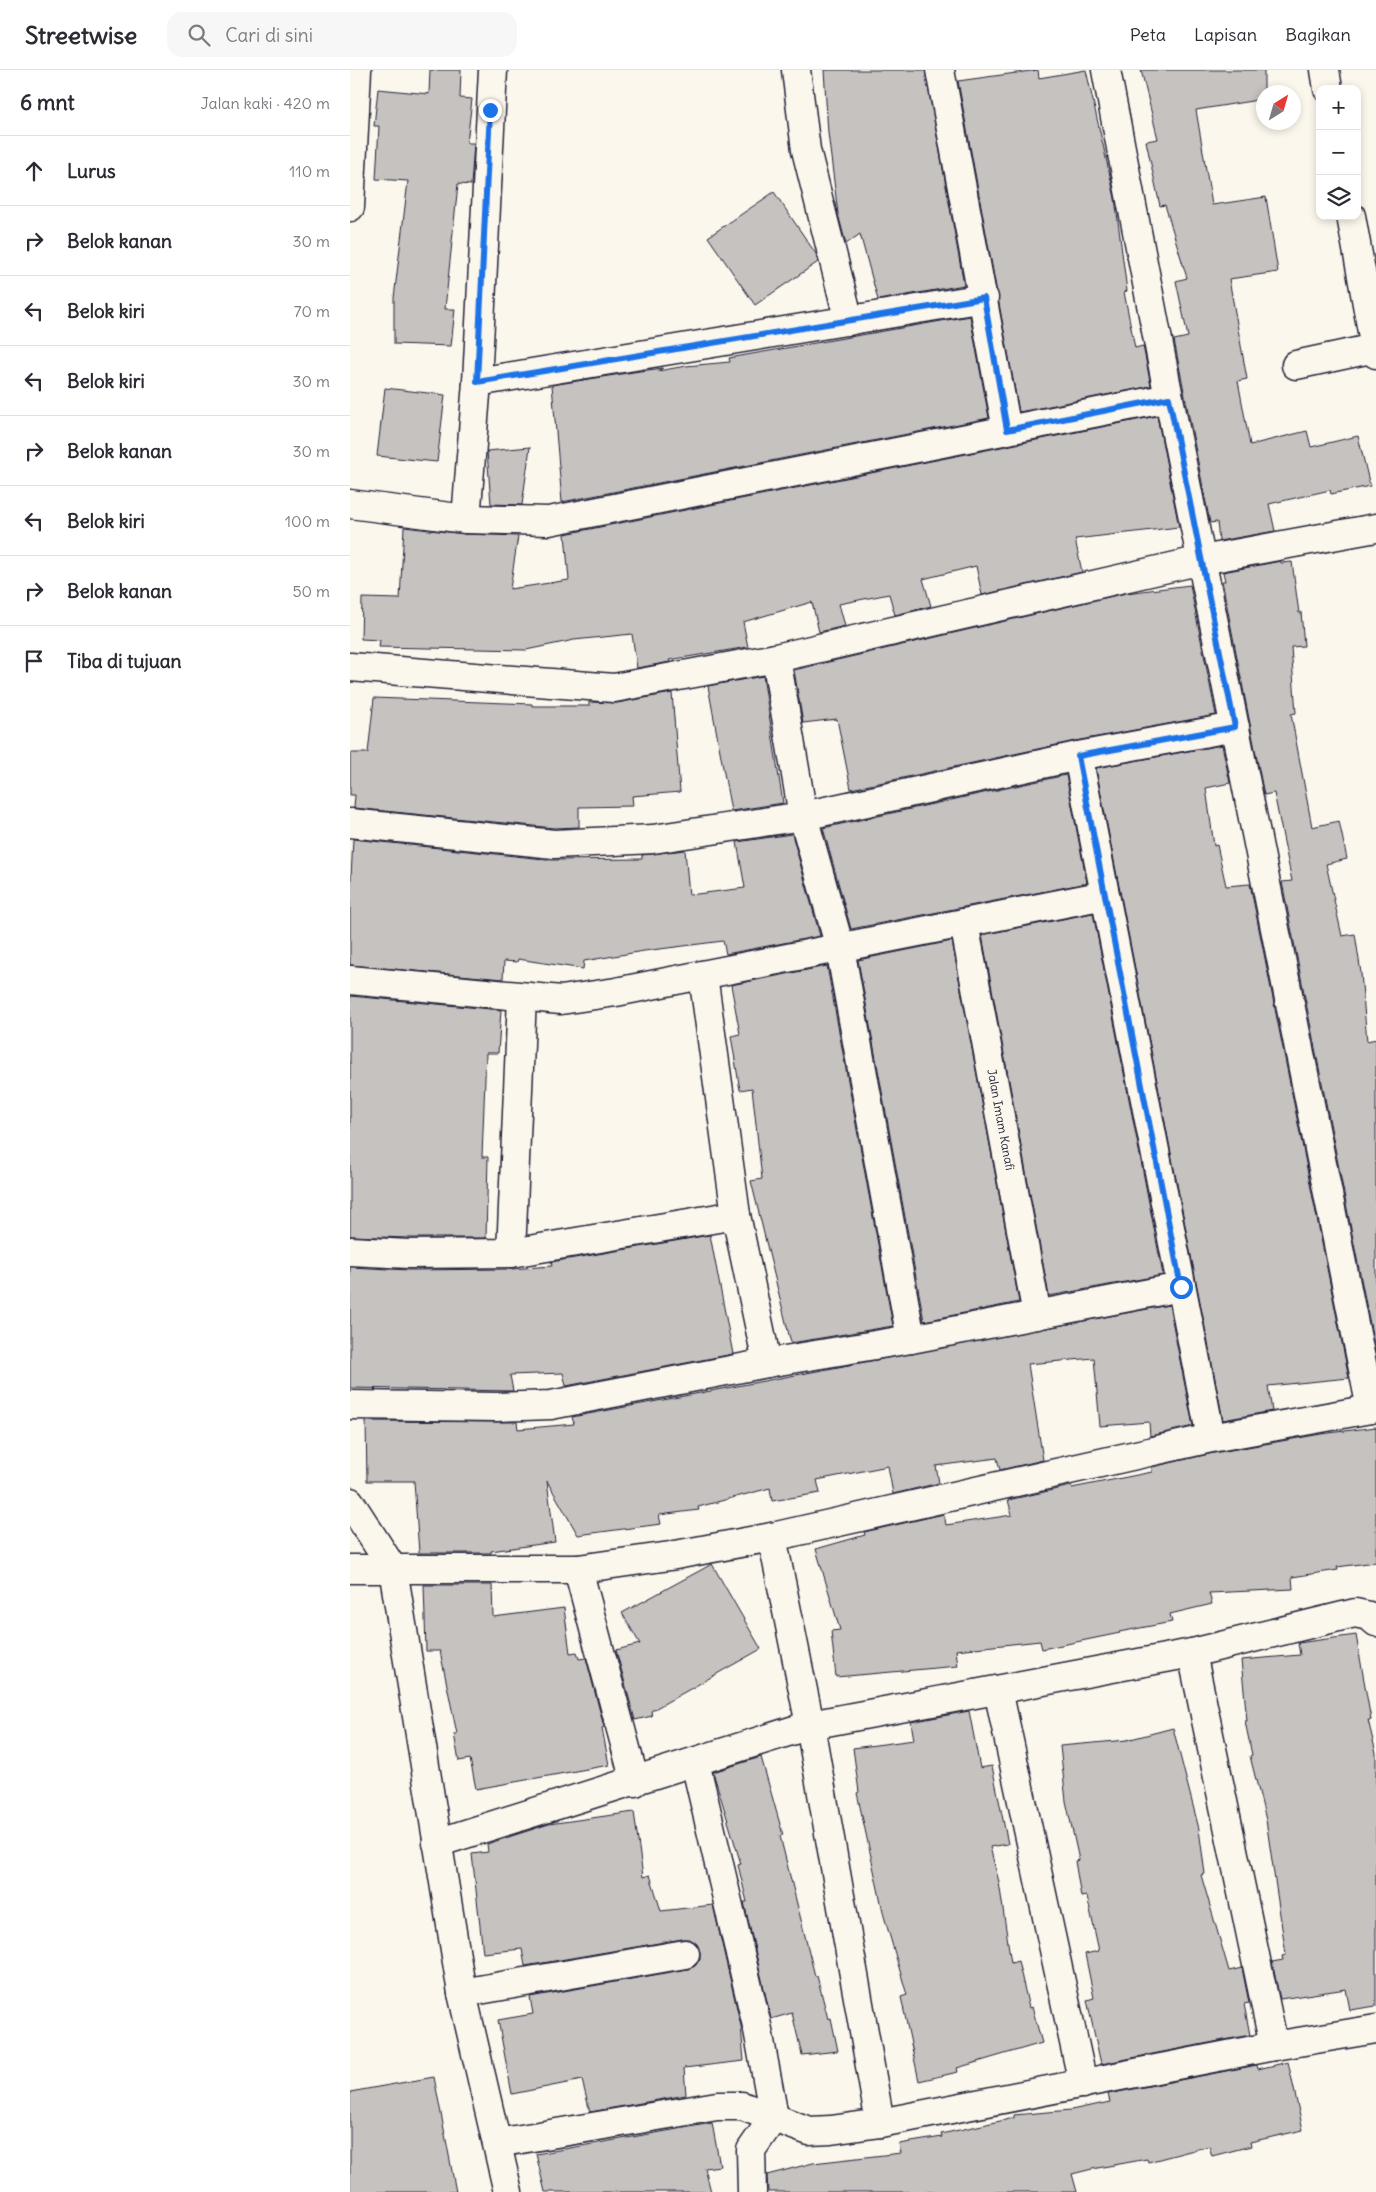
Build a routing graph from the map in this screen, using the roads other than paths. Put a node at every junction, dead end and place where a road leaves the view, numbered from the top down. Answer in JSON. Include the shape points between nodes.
{"nodes":[{"id":1,"x":357,"y":70,"type":"edge"},
{"id":2,"x":493,"y":70,"type":"edge"},
{"id":3,"x":796,"y":70,"type":"edge"},
{"id":4,"x":940,"y":70,"type":"edge"},
{"id":5,"x":1106,"y":70,"type":"edge"},
{"id":6,"x":1325,"y":70,"type":"edge"},
{"id":7,"x":1327,"y":85,"type":"edge"},
{"id":8,"x":352,"y":148,"type":"edge"},
{"id":9,"x":350,"y":207,"type":"edge"},
{"id":10,"x":1352,"y":220,"type":"edge"},
{"id":11,"x":984,"y":298,"type":"junction"},
{"id":12,"x":849,"y":321,"type":"junction"},
{"id":13,"x":1376,"y":351,"type":"edge"},
{"id":14,"x":1296,"y":365,"type":"dead end"},
{"id":15,"x":477,"y":382,"type":"junction"},
{"id":16,"x":1169,"y":398,"type":"junction"},
{"id":17,"x":1007,"y":430,"type":"junction"},
{"id":18,"x":350,"y":504,"type":"edge"},
{"id":19,"x":466,"y":519,"type":"junction"},
{"id":20,"x":1376,"y":528,"type":"edge"},
{"id":21,"x":1202,"y":560,"type":"junction"},
{"id":22,"x":776,"y":658,"type":"junction"},
{"id":23,"x":350,"y":667,"type":"edge"},
{"id":24,"x":1235,"y":727,"type":"junction"},
{"id":25,"x":1078,"y":756,"type":"junction"},
{"id":26,"x":803,"y":816,"type":"junction"},
{"id":27,"x":350,"y":823,"type":"edge"},
{"id":28,"x":1105,"y":895,"type":"junction"},
{"id":29,"x":964,"y":924,"type":"junction"},
{"id":30,"x":840,"y":948,"type":"junction"},
{"id":31,"x":703,"y":975,"type":"junction"},
{"id":32,"x":350,"y":980,"type":"edge"},
{"id":33,"x":522,"y":996,"type":"junction"},
{"id":34,"x":736,"y":1214,"type":"junction"},
{"id":35,"x":350,"y":1251,"type":"edge"},
{"id":36,"x":511,"y":1253,"type":"junction"},
{"id":37,"x":1181,"y":1287,"type":"junction"},
{"id":38,"x":1037,"y":1315,"type":"junction"},
{"id":39,"x":911,"y":1339,"type":"junction"},
{"id":40,"x":767,"y":1363,"type":"junction"},
{"id":41,"x":350,"y":1405,"type":"edge"},
{"id":42,"x":1374,"y":1409,"type":"edge"},
{"id":43,"x":1211,"y":1438,"type":"junction"},
{"id":44,"x":350,"y":1502,"type":"edge"},
{"id":45,"x":772,"y":1537,"type":"junction"},
{"id":46,"x":350,"y":1569,"type":"edge"},
{"id":47,"x":393,"y":1569,"type":"junction"},
{"id":48,"x":578,"y":1569,"type":"junction"},
{"id":49,"x":1376,"y":1622,"type":"edge"},
{"id":50,"x":1192,"y":1653,"type":"junction"},
{"id":51,"x":998,"y":1690,"type":"junction"},
{"id":52,"x":810,"y":1725,"type":"junction"},
{"id":53,"x":695,"y":1762,"type":"junction"},
{"id":54,"x":635,"y":1782,"type":"junction"},
{"id":55,"x":437,"y":1843,"type":"junction"},
{"id":56,"x":685,"y":1954,"type":"dead end"},
{"id":57,"x":462,"y":1993,"type":"junction"},
{"id":58,"x":1376,"y":2029,"type":"edge"},
{"id":59,"x":1274,"y":2046,"type":"junction"},
{"id":60,"x":1083,"y":2084,"type":"junction"},
{"id":61,"x":774,"y":2117,"type":"junction"},
{"id":62,"x":880,"y":2123,"type":"junction"},
{"id":63,"x":497,"y":2143,"type":"junction"},
{"id":64,"x":508,"y":2192,"type":"edge"},
{"id":65,"x":752,"y":2192,"type":"edge"}],
"edges":[{"from":1,"to":8,"type":"street"},
{"from":2,"to":15,"type":"street"},
{"from":3,"to":12,"type":"street","via":[[806,150]]},
{"from":4,"to":11,"type":"street"},
{"from":5,"to":16,"type":"street"},
{"from":6,"to":7,"type":"street"},
{"from":8,"to":9,"type":"street"},
{"from":10,"to":13,"type":"street"},
{"from":11,"to":12,"type":"street"},
{"from":11,"to":17,"type":"street"},
{"from":12,"to":15,"type":"street"},
{"from":13,"to":14,"type":"street"},
{"from":15,"to":19,"type":"street"},
{"from":16,"to":17,"type":"street"},
{"from":16,"to":21,"type":"street"},
{"from":17,"to":19,"type":"street","via":[[549,521]]},
{"from":18,"to":19,"type":"street"},
{"from":20,"to":21,"type":"street"},
{"from":21,"to":22,"type":"street"},
{"from":21,"to":24,"type":"street"},
{"from":22,"to":23,"type":"street","via":[[614,688]]},
{"from":22,"to":26,"type":"street"},
{"from":24,"to":25,"type":"street"},
{"from":24,"to":42,"type":"street"},
{"from":25,"to":26,"type":"street"},
{"from":25,"to":28,"type":"street"},
{"from":26,"to":27,"type":"street","via":[[653,839],[554,844]]},
{"from":26,"to":30,"type":"street"},
{"from":28,"to":29,"type":"street"},
{"from":28,"to":37,"type":"street"},
{"from":29,"to":30,"type":"street"},
{"from":29,"to":38,"type":"street","name":"Jalan Imam Kanafi"},
{"from":30,"to":31,"type":"street"},
{"from":30,"to":39,"type":"street"},
{"from":31,"to":33,"type":"street","via":[[561,1000]]},
{"from":31,"to":34,"type":"street"},
{"from":32,"to":33,"type":"street"},
{"from":33,"to":36,"type":"street"},
{"from":34,"to":36,"type":"street"},
{"from":34,"to":40,"type":"street"},
{"from":35,"to":36,"type":"street"},
{"from":37,"to":38,"type":"street"},
{"from":37,"to":43,"type":"street"},
{"from":38,"to":39,"type":"street"},
{"from":39,"to":40,"type":"street"},
{"from":40,"to":41,"type":"street","via":[[550,1405]]},
{"from":42,"to":43,"type":"street"},
{"from":43,"to":45,"type":"street"},
{"from":44,"to":47,"type":"street"},
{"from":45,"to":48,"type":"street"},
{"from":45,"to":52,"type":"street"},
{"from":46,"to":47,"type":"street"},
{"from":47,"to":48,"type":"street"},
{"from":47,"to":55,"type":"street"},
{"from":48,"to":54,"type":"street"},
{"from":49,"to":50,"type":"street","via":[[1369,1616],[1355,1613]]},
{"from":50,"to":51,"type":"street"},
{"from":50,"to":59,"type":"street"},
{"from":51,"to":52,"type":"street"},
{"from":51,"to":60,"type":"street"},
{"from":52,"to":53,"type":"street"},
{"from":52,"to":62,"type":"street"},
{"from":53,"to":54,"type":"street"},
{"from":53,"to":61,"type":"street","via":[[758,2030]]},
{"from":54,"to":55,"type":"street"},
{"from":55,"to":57,"type":"street"},
{"from":56,"to":57,"type":"street"},
{"from":57,"to":63,"type":"street"},
{"from":58,"to":59,"type":"street"},
{"from":59,"to":60,"type":"street"},
{"from":60,"to":62,"type":"street"},
{"from":61,"to":62,"type":"street","via":[[809,2131]]},
{"from":61,"to":63,"type":"street","via":[[742,2106],[717,2106]]},
{"from":61,"to":65,"type":"street","via":[[752,2150]]},
{"from":63,"to":64,"type":"street"}]}
